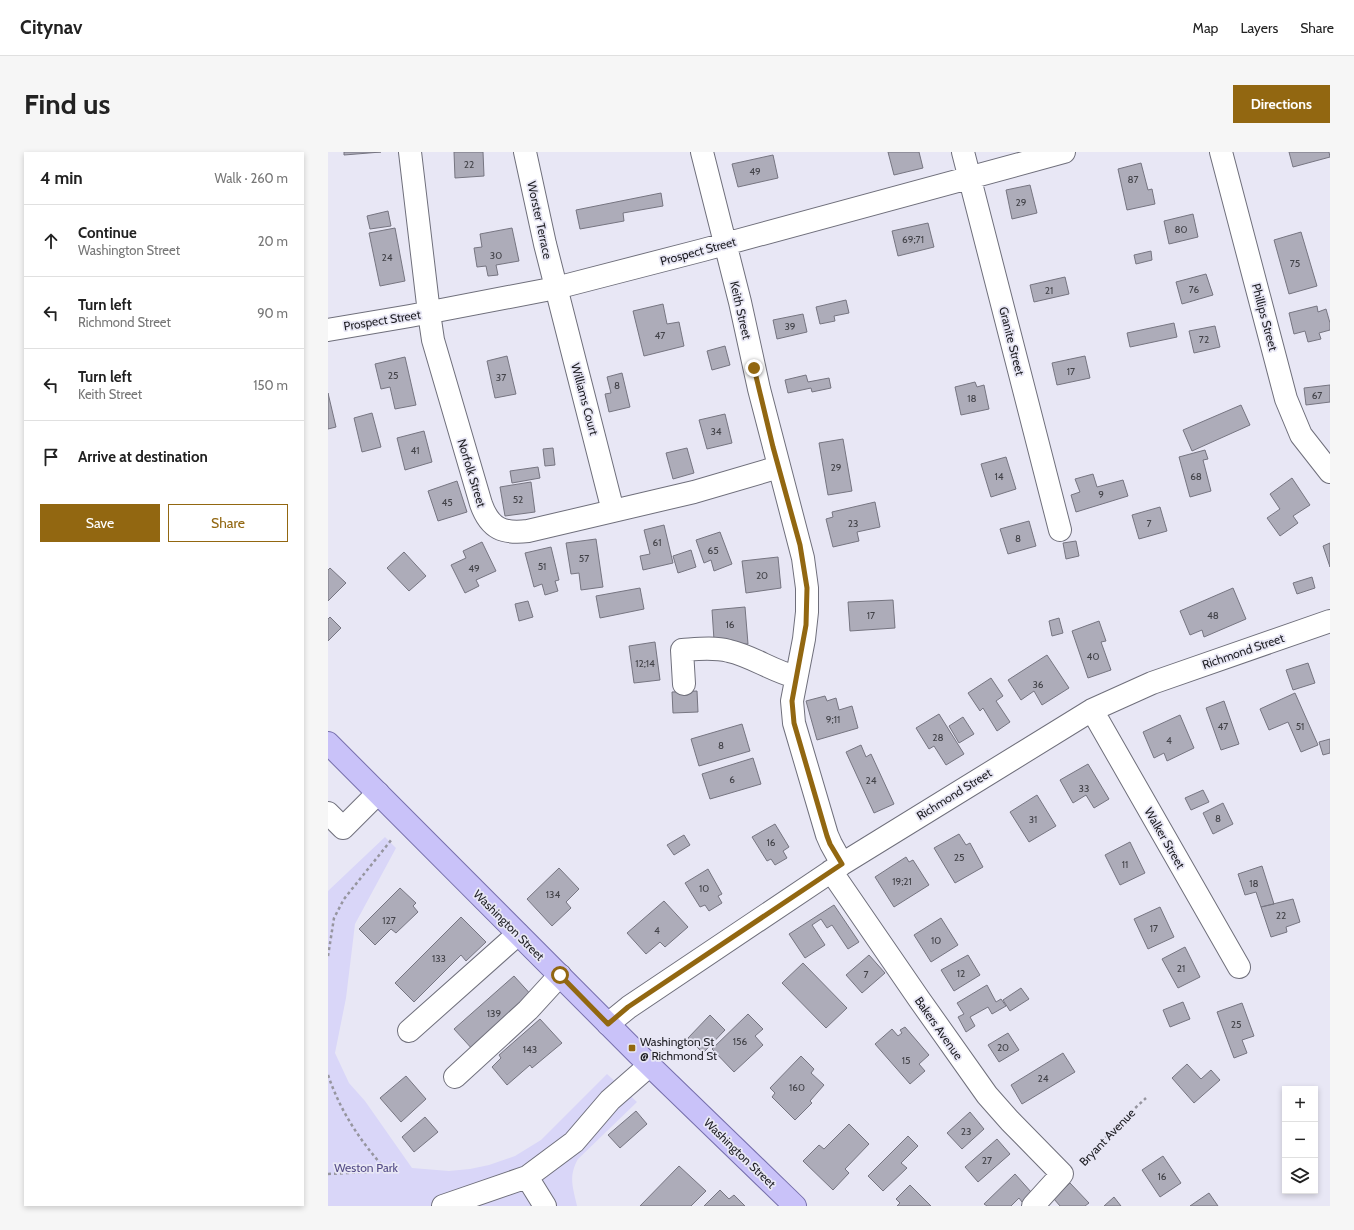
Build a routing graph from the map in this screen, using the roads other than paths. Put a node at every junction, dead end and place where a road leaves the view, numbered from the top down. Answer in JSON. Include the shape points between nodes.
{"nodes":[{"id":1,"x":410,"y":152,"type":"edge"},
{"id":2,"x":526,"y":152,"type":"edge"},
{"id":3,"x":702,"y":152,"type":"edge"},
{"id":4,"x":964,"y":152,"type":"edge"},
{"id":5,"x":1064,"y":152,"type":"edge"},
{"id":6,"x":1221,"y":152,"type":"edge"},
{"id":7,"x":970,"y":177,"type":"junction"},
{"id":8,"x":725,"y":244,"type":"junction"},
{"id":9,"x":556,"y":288,"type":"junction"},
{"id":10,"x":429,"y":313,"type":"junction"},
{"id":11,"x":328,"y":330,"type":"edge"},
{"id":12,"x":779,"y":467,"type":"junction"},
{"id":13,"x":1330,"y":472,"type":"edge"},
{"id":14,"x":613,"y":511,"type":"junction"},
{"id":15,"x":1060,"y":530,"type":"dead end"},
{"id":16,"x":1330,"y":621,"type":"edge"},
{"id":17,"x":796,"y":677,"type":"junction"},
{"id":18,"x":684,"y":684,"type":"dead end"},
{"id":19,"x":1092,"y":710,"type":"junction"},
{"id":20,"x":331,"y":752,"type":"edge"},
{"id":21,"x":378,"y":793,"type":"junction"},
{"id":22,"x":331,"y":823,"type":"edge"},
{"id":23,"x":836,"y":867,"type":"junction"},
{"id":24,"x":518,"y":934,"type":"junction"},
{"id":25,"x":1239,"y":967,"type":"dead end"},
{"id":26,"x":560,"y":975,"type":"junction"},
{"id":27,"x":608,"y":1024,"type":"junction"},
{"id":28,"x":409,"y":1031,"type":"dead end"},
{"id":29,"x":650,"y":1066,"type":"junction"},
{"id":30,"x":455,"y":1077,"type":"dead end"},
{"id":31,"x":527,"y":1177,"type":"junction"},
{"id":32,"x":472,"y":1201,"type":"edge"},
{"id":33,"x":443,"y":1206,"type":"edge"},
{"id":34,"x":545,"y":1206,"type":"edge"},
{"id":35,"x":795,"y":1206,"type":"edge"},
{"id":36,"x":1033,"y":1206,"type":"edge"}],
"edges":[{"from":1,"to":10,"type":"street","name":"Norfolk Street"},
{"from":2,"to":9,"type":"street","name":"Worster Terrace","via":[[544,244]]},
{"from":3,"to":8,"type":"street","name":"Keith Street"},
{"from":4,"to":7,"type":"street","name":"Granite Street"},
{"from":5,"to":7,"type":"street","name":"Prospect Street"},
{"from":6,"to":13,"type":"street","name":"Phillips Street","via":[[1286,399],[1301,434]]},
{"from":7,"to":8,"type":"street","name":"Prospect Street"},
{"from":7,"to":15,"type":"street","name":"Granite Street"},
{"from":8,"to":9,"type":"street","name":"Prospect Street"},
{"from":8,"to":12,"type":"street","name":"Keith Street"},
{"from":9,"to":10,"type":"street","name":"Prospect Street"},
{"from":9,"to":14,"type":"street","name":"Williams Court"},
{"from":10,"to":11,"type":"street","name":"Prospect Street"},
{"from":10,"to":14,"type":"street","name":"Norfolk Street","via":[[437,354],[481,504],[489,520],[501,530],[519,532]]},
{"from":12,"to":14,"type":"street","name":"Norfolk Street","via":[[694,492]]},
{"from":12,"to":17,"type":"street","name":"Keith Street","via":[[800,545],[807,588],[806,625]]},
{"from":16,"to":19,"type":"street","name":"Richmond Street","via":[[1152,683]]},
{"from":17,"to":18,"type":"street","via":[[775,671],[729,651],[682,650]]},
{"from":17,"to":23,"type":"street","name":"Keith Street","via":[[792,701],[794,723],[833,849]]},
{"from":19,"to":23,"type":"street","name":"Richmond Street"},
{"from":19,"to":25,"type":"street","name":"Walker Street"},
{"from":20,"to":21,"type":"main road","name":"Washington Street"},
{"from":21,"to":22,"type":"street","via":[[343,828]]},
{"from":21,"to":24,"type":"main road","name":"Washington Street"},
{"from":23,"to":27,"type":"street","name":"Richmond Street","via":[[628,1007]]},
{"from":23,"to":36,"type":"street","name":"Bakers Avenue","via":[[923,1005],[987,1095],[1062,1174]]},
{"from":24,"to":26,"type":"main road","name":"Washington Street"},
{"from":24,"to":28,"type":"street"},
{"from":26,"to":27,"type":"main road","name":"Washington Street"},
{"from":26,"to":30,"type":"street","via":[[528,1010]]},
{"from":27,"to":29,"type":"main road","name":"Washington Street"},
{"from":29,"to":31,"type":"street","via":[[610,1100],[574,1142]]},
{"from":29,"to":35,"type":"main road","name":"Washington Street"},
{"from":31,"to":32,"type":"street"},
{"from":31,"to":34,"type":"street"},
{"from":32,"to":33,"type":"street"}]}
